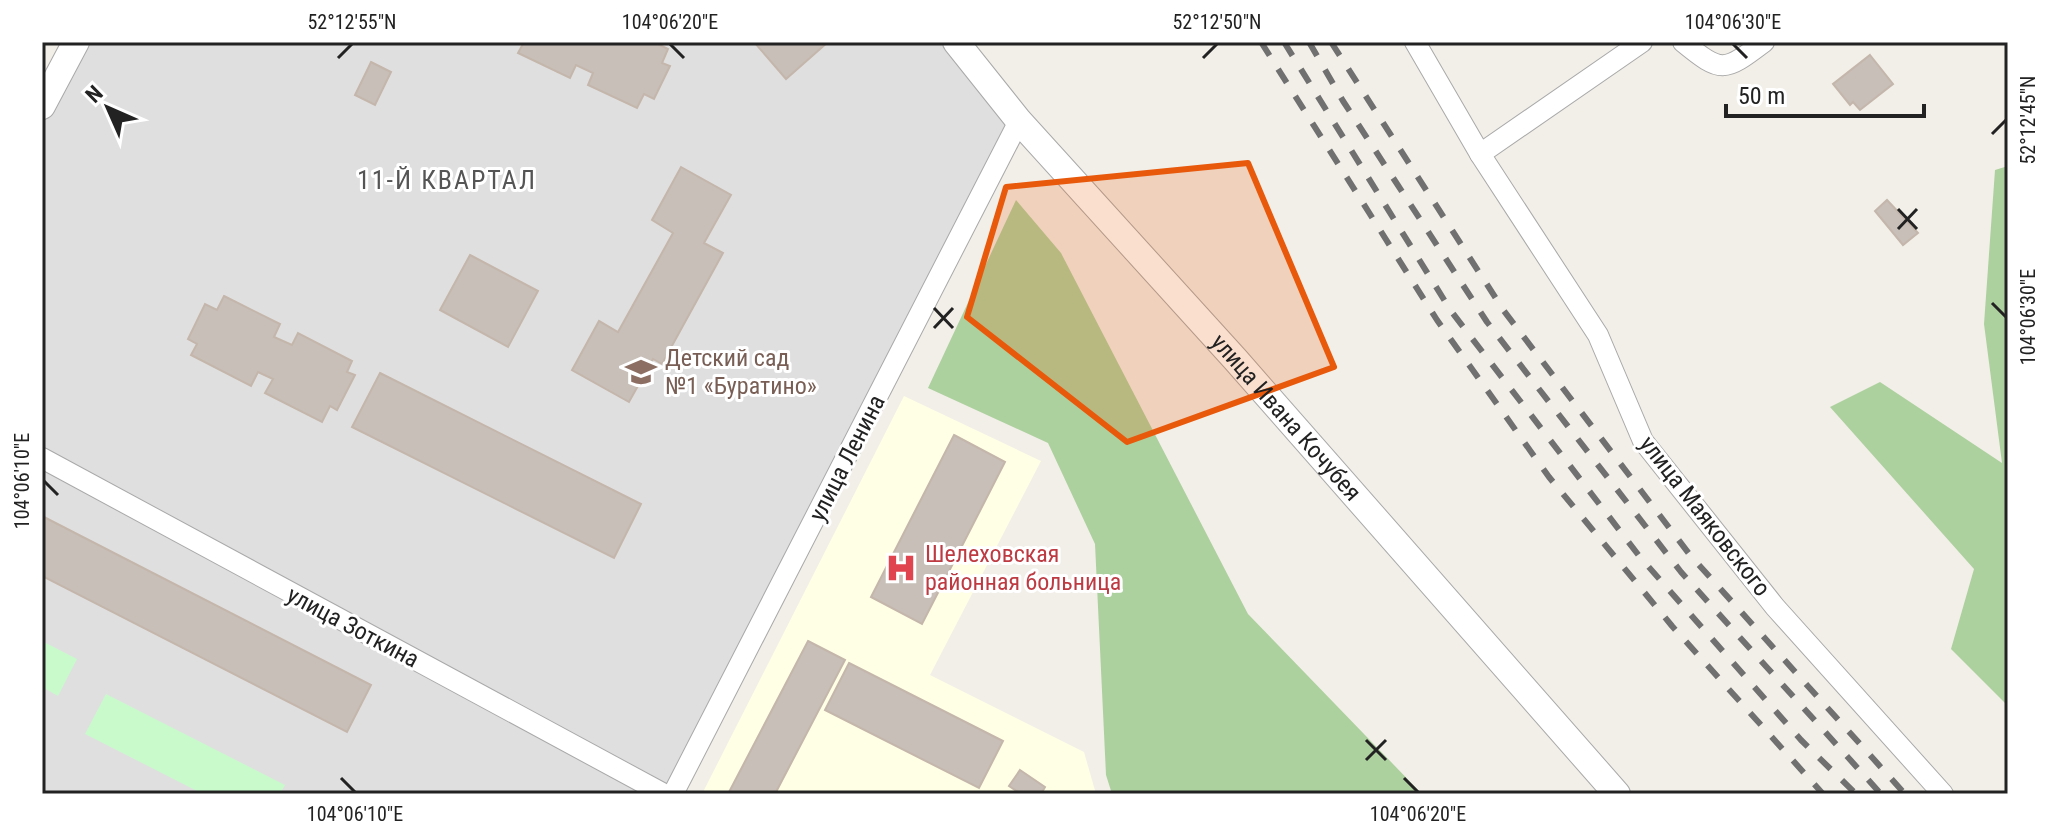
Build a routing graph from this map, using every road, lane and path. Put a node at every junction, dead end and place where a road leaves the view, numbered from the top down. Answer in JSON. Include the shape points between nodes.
{"nodes":[{"id":1,"x":76,"y":42,"type":"edge"},
{"id":2,"x":956,"y":42,"type":"edge"},
{"id":3,"x":1415,"y":42,"type":"edge"},
{"id":4,"x":1642,"y":42,"type":"edge"},
{"id":5,"x":1683,"y":42,"type":"edge"},
{"id":6,"x":1764,"y":42,"type":"edge"},
{"id":7,"x":42,"y":106,"type":"edge"},
{"id":8,"x":1019,"y":121,"type":"junction"},
{"id":9,"x":1480,"y":154,"type":"junction"},
{"id":10,"x":42,"y":458,"type":"edge"},
{"id":11,"x":664,"y":794,"type":"edge"},
{"id":12,"x":673,"y":794,"type":"edge"},
{"id":13,"x":1617,"y":794,"type":"edge"},
{"id":14,"x":1943,"y":794,"type":"edge"}],
"edges":[{"from":1,"to":7,"type":"street"},
{"from":2,"to":8,"type":"street","name":"улица Ивана Кочубея"},
{"from":3,"to":9,"type":"street","name":"улица Маяковского"},
{"from":4,"to":9,"type":"street"},
{"from":5,"to":6,"type":"street","via":[[1719,68],[1727,68]]},
{"from":8,"to":12,"type":"street","name":"улица Ленина"},
{"from":8,"to":13,"type":"street","name":"улица Ивана Кочубея"},
{"from":9,"to":14,"type":"street","name":"улица Маяковского","via":[[1598,335],[1643,441],[1775,607]]},
{"from":10,"to":11,"type":"street","name":"улица Зоткина"}]}
